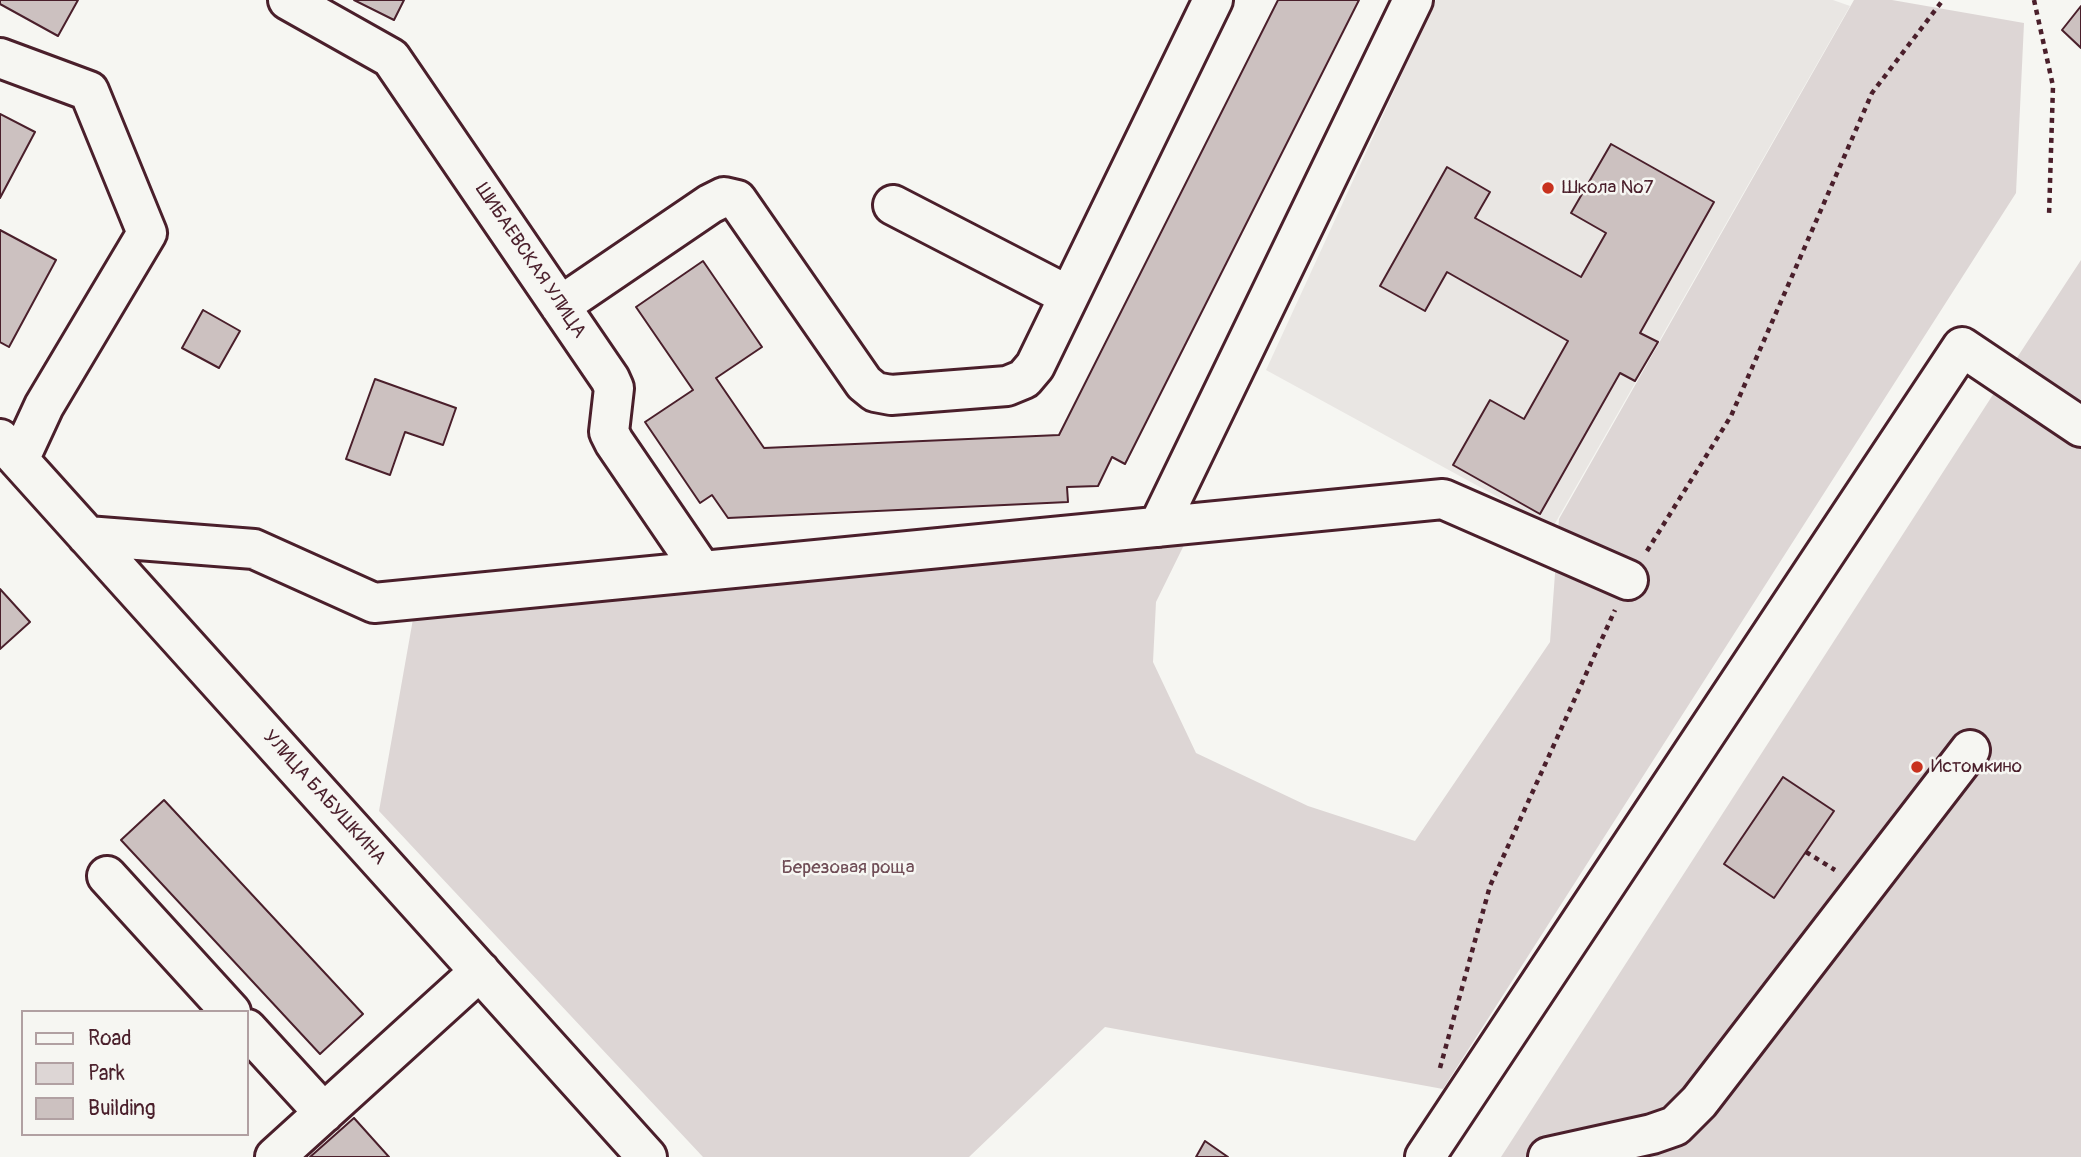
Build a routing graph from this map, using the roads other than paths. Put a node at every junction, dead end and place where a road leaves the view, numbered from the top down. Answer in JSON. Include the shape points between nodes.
{"nodes":[{"id":1,"x":288,"y":0,"type":"edge"},
{"id":2,"x":1213,"y":0,"type":"edge"},
{"id":3,"x":1413,"y":0,"type":"edge"},
{"id":4,"x":0,"y":58,"type":"edge"},
{"id":5,"x":893,"y":205,"type":"dead end"},
{"id":6,"x":1069,"y":296,"type":"junction"},
{"id":7,"x":560,"y":306,"type":"junction"},
{"id":8,"x":2081,"y":427,"type":"edge"},
{"id":9,"x":9,"y":450,"type":"edge"},
{"id":10,"x":1158,"y":527,"type":"junction"},
{"id":11,"x":88,"y":536,"type":"junction"},
{"id":12,"x":702,"y":571,"type":"junction"},
{"id":13,"x":1628,"y":580,"type":"road end"},
{"id":14,"x":1970,"y":750,"type":"dead end"},
{"id":15,"x":107,"y":876,"type":"dead end"},
{"id":16,"x":480,"y":971,"type":"junction"},
{"id":17,"x":229,"y":1010,"type":"edge"},
{"id":18,"x":248,"y":1030,"type":"edge"},
{"id":19,"x":324,"y":1113,"type":"junction"},
{"id":20,"x":275,"y":1157,"type":"edge"},
{"id":21,"x":647,"y":1157,"type":"edge"},
{"id":22,"x":1425,"y":1157,"type":"edge"},
{"id":23,"x":1548,"y":1157,"type":"edge"}],
"edges":[{"from":1,"to":7,"type":"street","name":"ШИБАЕВСКАЯ УЛИЦА","via":[[391,58]]},
{"from":2,"to":6,"type":"street"},
{"from":3,"to":10,"type":"street"},
{"from":4,"to":9,"type":"street","via":[[89,91],[147,233],[44,406]]},
{"from":5,"to":6,"type":"street"},
{"from":6,"to":7,"type":"street","via":[[1024,379],[1007,386],[891,395],[875,392],[864,383],[746,209],[737,200],[724,197]]},
{"from":7,"to":12,"type":"street","name":"ШИБАЕВСКАЯ УЛИЦА","via":[[614,388],[609,422],[614,442]]},
{"from":8,"to":22,"type":"street","via":[[1962,347]]},
{"from":9,"to":11,"type":"street","name":"УЛИЦА БАБУШКИНА"},
{"from":10,"to":12,"type":"street"},
{"from":10,"to":13,"type":"street","via":[[1443,499]]},
{"from":11,"to":12,"type":"street","via":[[254,549],[374,603]]},
{"from":11,"to":16,"type":"street","name":"УЛИЦА БАБУШКИНА"},
{"from":14,"to":23,"type":"street","via":[[1699,1102],[1675,1126]]},
{"from":15,"to":17,"type":"street"},
{"from":16,"to":19,"type":"street"},
{"from":16,"to":21,"type":"street","name":"УЛИЦА БАБУШКИНА"},
{"from":18,"to":19,"type":"street"},
{"from":19,"to":20,"type":"street"}]}
